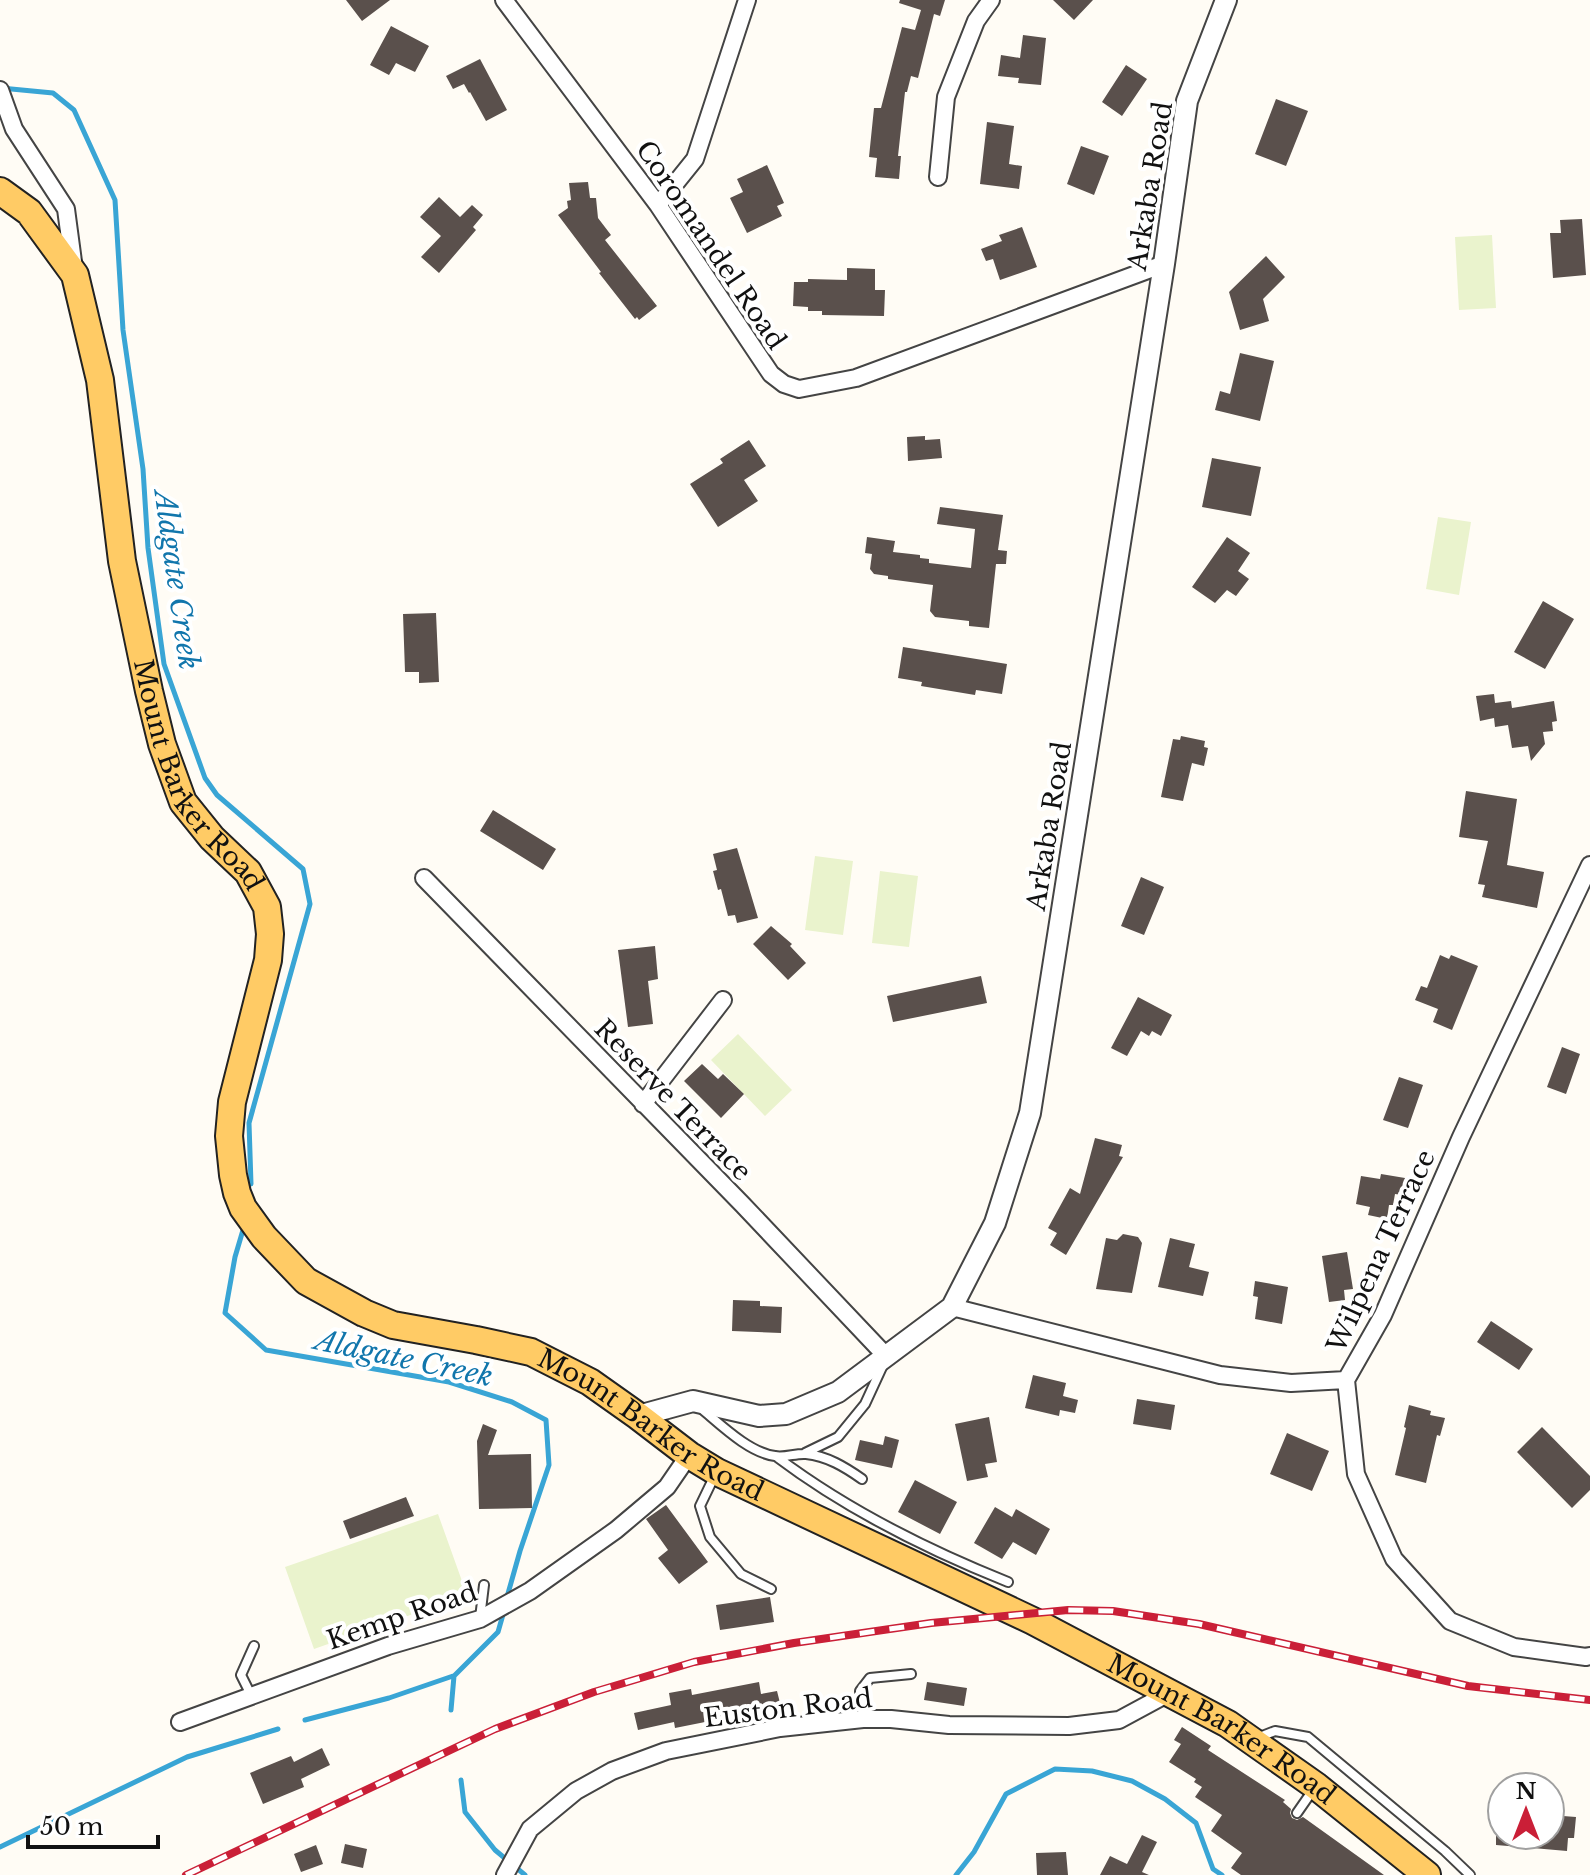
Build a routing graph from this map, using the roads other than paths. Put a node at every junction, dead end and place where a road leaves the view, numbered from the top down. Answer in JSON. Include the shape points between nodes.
{"nodes":[{"id":1,"x":504,"y":0,"type":"edge"},
{"id":2,"x":747,"y":0,"type":"edge"},
{"id":3,"x":991,"y":0,"type":"edge"},
{"id":4,"x":1226,"y":0,"type":"edge"},
{"id":5,"x":1,"y":94,"type":"edge"},
{"id":6,"x":938,"y":177,"type":"dead end"},
{"id":7,"x":0,"y":191,"type":"edge"},
{"id":8,"x":658,"y":205,"type":"junction"},
{"id":9,"x":1164,"y":264,"type":"junction"},
{"id":10,"x":75,"y":275,"type":"junction"},
{"id":11,"x":1590,"y":865,"type":"edge"},
{"id":12,"x":424,"y":878,"type":"dead end"},
{"id":13,"x":723,"y":1000,"type":"dead end"},
{"id":14,"x":643,"y":1104,"type":"junction"},
{"id":15,"x":952,"y":1307,"type":"junction"},
{"id":16,"x":886,"y":1356,"type":"junction"},
{"id":17,"x":1346,"y":1380,"type":"junction"},
{"id":18,"x":693,"y":1401,"type":"junction"},
{"id":19,"x":638,"y":1416,"type":"junction"},
{"id":20,"x":805,"y":1453,"type":"junction"},
{"id":21,"x":689,"y":1455,"type":"junction"},
{"id":22,"x":777,"y":1457,"type":"junction"},
{"id":23,"x":717,"y":1472,"type":"junction"},
{"id":24,"x":862,"y":1479,"type":"dead end"},
{"id":25,"x":1008,"y":1582,"type":"dead end"},
{"id":26,"x":484,"y":1585,"type":"dead end"},
{"id":27,"x":771,"y":1589,"type":"dead end"},
{"id":28,"x":480,"y":1619,"type":"junction"},
{"id":29,"x":254,"y":1646,"type":"dead end"},
{"id":30,"x":1590,"y":1656,"type":"edge"},
{"id":31,"x":911,"y":1674,"type":"dead end"},
{"id":32,"x":1169,"y":1693,"type":"junction"},
{"id":33,"x":251,"y":1695,"type":"junction"},
{"id":34,"x":863,"y":1719,"type":"junction"},
{"id":35,"x":180,"y":1722,"type":"dead end"},
{"id":36,"x":1252,"y":1740,"type":"junction"},
{"id":37,"x":1316,"y":1786,"type":"junction"},
{"id":38,"x":1297,"y":1813,"type":"dead end"},
{"id":39,"x":505,"y":1875,"type":"edge"},
{"id":40,"x":1427,"y":1875,"type":"edge"},
{"id":41,"x":1470,"y":1875,"type":"edge"}],
"edges":[{"from":1,"to":8,"type":"street","name":"Coromandel Road"},
{"from":2,"to":8,"type":"street","via":[[695,159]]},
{"from":3,"to":6,"type":"street","via":[[976,21],[946,97]]},
{"from":4,"to":9,"type":"street","name":"Arkaba Road","via":[[1187,101]]},
{"from":5,"to":10,"type":"street","via":[[14,129],[66,209]]},
{"from":7,"to":10,"type":"main road","name":"Mount Barker Road","via":[[29,212]]},
{"from":8,"to":9,"type":"street","name":"Coromandel Road","via":[[771,374],[799,389],[856,378]]},
{"from":9,"to":15,"type":"street","name":"Arkaba Road","via":[[1030,1113],[995,1223]]},
{"from":10,"to":19,"type":"main road","name":"Mount Barker Road","via":[[100,380],[122,561],[162,744],[183,802],[248,872],[267,907],[268,960],[232,1102],[229,1136],[243,1208],[306,1281],[364,1313],[393,1325],[531,1352],[590,1382]]},
{"from":11,"to":17,"type":"street","name":"Wilpena Terrace","via":[[1383,1315]]},
{"from":12,"to":14,"type":"street","name":"Reserve Terrace"},
{"from":13,"to":14,"type":"street"},
{"from":14,"to":16,"type":"street","name":"Reserve Terrace"},
{"from":15,"to":16,"type":"street","name":"Arkaba Road"},
{"from":15,"to":17,"type":"street","name":"Wilpena Terrace","via":[[1220,1375],[1291,1383]]},
{"from":16,"to":18,"type":"street","name":"Arkaba Road","via":[[838,1392],[786,1414],[759,1416]]},
{"from":16,"to":20,"type":"lane","via":[[865,1404],[838,1437]]},
{"from":17,"to":30,"type":"street","via":[[1356,1474],[1394,1559],[1450,1621],[1514,1647]]},
{"from":18,"to":19,"type":"street","name":"Arkaba Road"},
{"from":18,"to":22,"type":"lane","via":[[734,1437]]},
{"from":19,"to":21,"type":"main road","name":"Mount Barker Road"},
{"from":20,"to":22,"type":"lane"},
{"from":20,"to":24,"type":"lane","via":[[840,1463]]},
{"from":21,"to":23,"type":"main road","name":"Mount Barker Road"},
{"from":21,"to":28,"type":"street","name":"Kemp Road","via":[[667,1487],[616,1530]]},
{"from":22,"to":25,"type":"lane","via":[[846,1503]]},
{"from":23,"to":27,"type":"lane","via":[[700,1506],[710,1537],[741,1574]]},
{"from":23,"to":32,"type":"main road","name":"Mount Barker Road","via":[[1033,1621]]},
{"from":26,"to":28,"type":"lane"},
{"from":28,"to":33,"type":"street","name":"Kemp Road"},
{"from":29,"to":33,"type":"lane","via":[[241,1675]]},
{"from":31,"to":34,"type":"lane","via":[[870,1678],[860,1691]]},
{"from":32,"to":34,"type":"street","name":"Euston Road","via":[[1119,1720],[1069,1726]]},
{"from":32,"to":36,"type":"main road","name":"Mount Barker Road"},
{"from":33,"to":35,"type":"street","name":"Kemp Road"},
{"from":34,"to":39,"type":"street","name":"Euston Road","via":[[780,1728],[666,1751],[612,1771],[576,1791],[530,1829]]},
{"from":36,"to":37,"type":"main road","name":"Mount Barker Road"},
{"from":36,"to":41,"type":"lane","via":[[1275,1731],[1308,1737]]},
{"from":37,"to":38,"type":"lane"},
{"from":37,"to":40,"type":"main road","name":"Mount Barker Road"}]}
